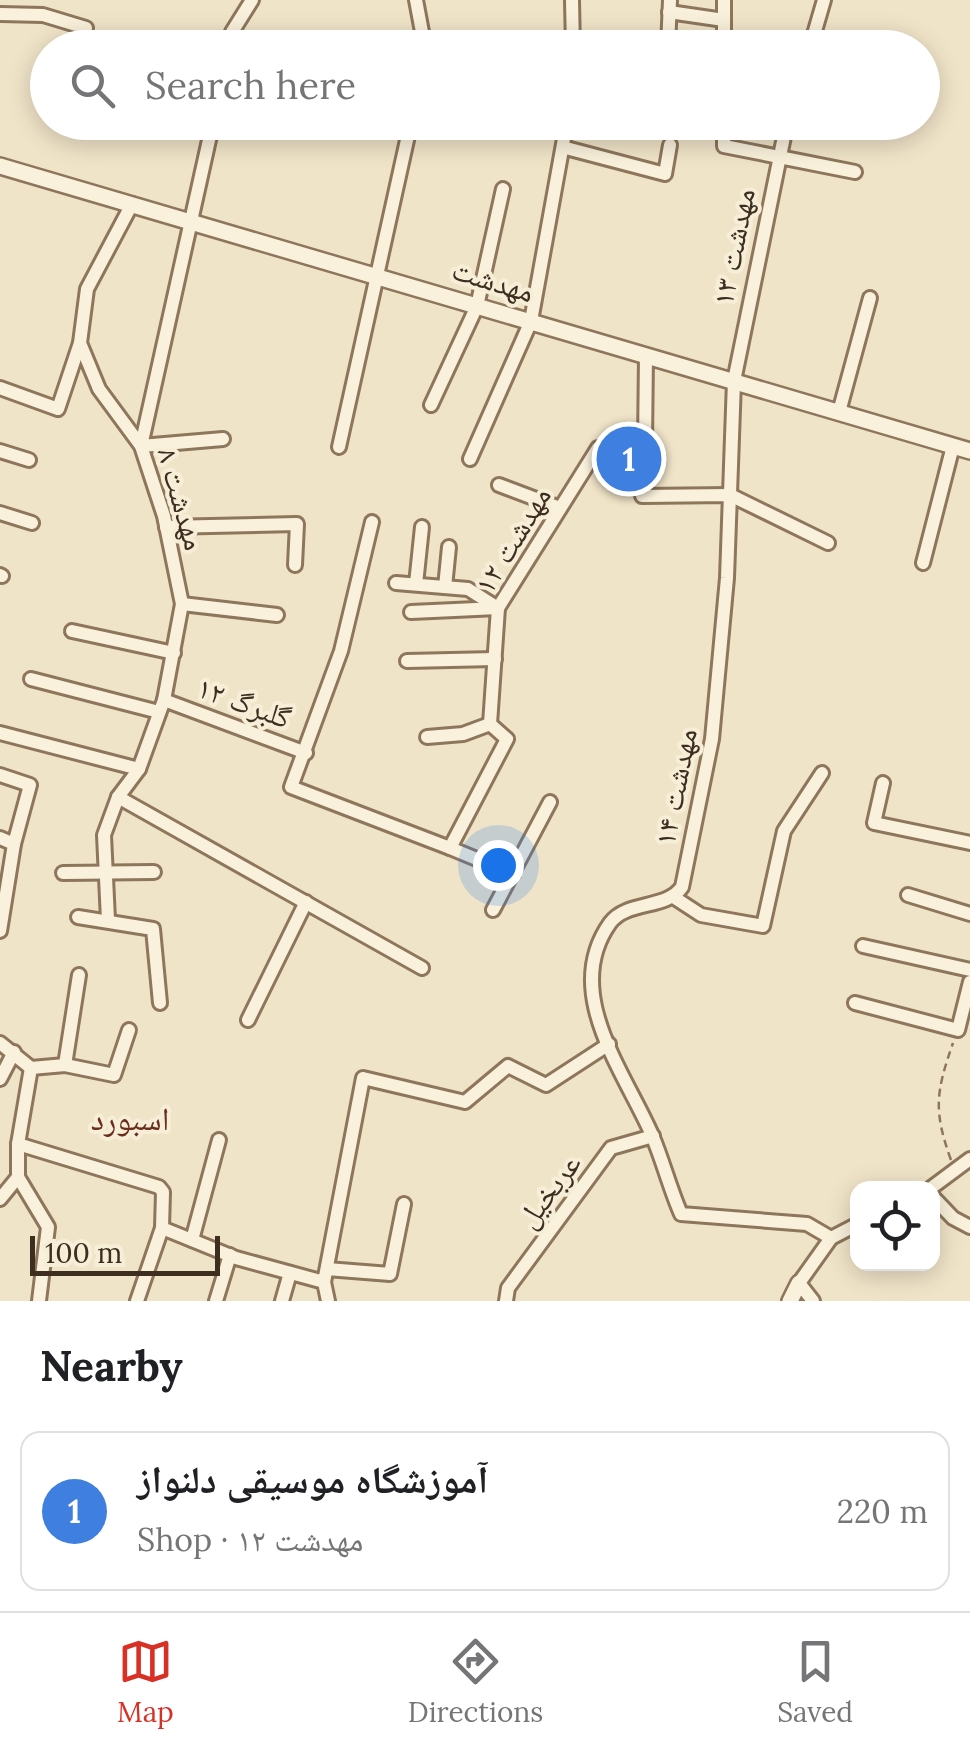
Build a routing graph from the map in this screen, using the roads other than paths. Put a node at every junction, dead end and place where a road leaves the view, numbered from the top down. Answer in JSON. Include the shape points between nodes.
{"nodes":[{"id":1,"x":252,"y":0,"type":"edge"},
{"id":2,"x":416,"y":0,"type":"edge"},
{"id":3,"x":572,"y":0,"type":"edge"},
{"id":4,"x":724,"y":0,"type":"edge"},
{"id":5,"x":824,"y":0,"type":"edge"},
{"id":6,"x":669,"y":6,"type":"edge"},
{"id":7,"x":0,"y":14,"type":"edge"},
{"id":8,"x":724,"y":20,"type":"junction"},
{"id":9,"x":86,"y":28,"type":"dead end"},
{"id":10,"x":233,"y":30,"type":"edge"},
{"id":11,"x":422,"y":30,"type":"edge"},
{"id":12,"x":573,"y":30,"type":"edge"},
{"id":13,"x":724,"y":30,"type":"edge"},
{"id":14,"x":815,"y":30,"type":"edge"},
{"id":15,"x":210,"y":140,"type":"edge"},
{"id":16,"x":408,"y":140,"type":"edge"},
{"id":17,"x":566,"y":140,"type":"edge"},
{"id":18,"x":724,"y":140,"type":"edge"},
{"id":19,"x":782,"y":140,"type":"edge"},
{"id":20,"x":670,"y":145,"type":"dead end"},
{"id":21,"x":566,"y":148,"type":"junction"},
{"id":22,"x":776,"y":158,"type":"junction"},
{"id":23,"x":0,"y":166,"type":"edge"},
{"id":24,"x":856,"y":172,"type":"dead end"},
{"id":25,"x":504,"y":189,"type":"dead end"},
{"id":26,"x":132,"y":204,"type":"junction"},
{"id":27,"x":193,"y":222,"type":"junction"},
{"id":28,"x":379,"y":275,"type":"junction"},
{"id":29,"x":870,"y":298,"type":"dead end"},
{"id":30,"x":477,"y":306,"type":"junction"},
{"id":31,"x":531,"y":321,"type":"junction"},
{"id":32,"x":80,"y":343,"type":"junction"},
{"id":33,"x":646,"y":356,"type":"junction"},
{"id":34,"x":734,"y":381,"type":"junction"},
{"id":35,"x":0,"y":388,"type":"edge"},
{"id":36,"x":431,"y":405,"type":"dead end"},
{"id":37,"x":839,"y":412,"type":"junction"},
{"id":38,"x":222,"y":439,"type":"dead end"},
{"id":39,"x":141,"y":446,"type":"junction"},
{"id":40,"x":953,"y":446,"type":"junction"},
{"id":41,"x":339,"y":447,"type":"dead end"},
{"id":42,"x":0,"y":451,"type":"edge"},
{"id":43,"x":970,"y":451,"type":"edge"},
{"id":44,"x":470,"y":459,"type":"dead end"},
{"id":45,"x":28,"y":460,"type":"dead end"},
{"id":46,"x":499,"y":486,"type":"dead end"},
{"id":47,"x":730,"y":495,"type":"junction"},
{"id":48,"x":642,"y":496,"type":"dead end"},
{"id":49,"x":560,"y":508,"type":"junction"},
{"id":50,"x":0,"y":513,"type":"edge"},
{"id":51,"x":32,"y":522,"type":"dead end"},
{"id":52,"x":372,"y":522,"type":"dead end"},
{"id":53,"x":166,"y":526,"type":"junction"},
{"id":54,"x":422,"y":527,"type":"dead end"},
{"id":55,"x":828,"y":544,"type":"dead end"},
{"id":56,"x":449,"y":547,"type":"dead end"},
{"id":57,"x":923,"y":563,"type":"dead end"},
{"id":58,"x":295,"y":565,"type":"dead end"},
{"id":59,"x":396,"y":582,"type":"dead end"},
{"id":60,"x":416,"y":584,"type":"junction"},
{"id":61,"x":445,"y":587,"type":"junction"},
{"id":62,"x":182,"y":604,"type":"junction"},
{"id":63,"x":498,"y":608,"type":"junction"},
{"id":64,"x":411,"y":612,"type":"dead end"},
{"id":65,"x":277,"y":615,"type":"dead end"},
{"id":66,"x":72,"y":630,"type":"dead end"},
{"id":67,"x":174,"y":653,"type":"junction"},
{"id":68,"x":408,"y":660,"type":"dead end"},
{"id":69,"x":494,"y":660,"type":"junction"},
{"id":70,"x":31,"y":679,"type":"dead end"},
{"id":71,"x":162,"y":706,"type":"junction"},
{"id":72,"x":490,"y":724,"type":"junction"},
{"id":73,"x":0,"y":733,"type":"edge"},
{"id":74,"x":427,"y":737,"type":"dead end"},
{"id":75,"x":306,"y":753,"type":"junction"},
{"id":76,"x":140,"y":770,"type":"junction"},
{"id":77,"x":822,"y":773,"type":"dead end"},
{"id":78,"x":0,"y":775,"type":"edge"},
{"id":79,"x":882,"y":783,"type":"dead end"},
{"id":80,"x":118,"y":797,"type":"junction"},
{"id":81,"x":550,"y":802,"type":"dead end"},
{"id":82,"x":0,"y":838,"type":"edge"},
{"id":83,"x":14,"y":844,"type":"junction"},
{"id":84,"x":970,"y":844,"type":"edge"},
{"id":85,"x":450,"y":848,"type":"junction"},
{"id":86,"x":106,"y":870,"type":"junction"},
{"id":87,"x":154,"y":872,"type":"dead end"},
{"id":88,"x":63,"y":874,"type":"dead end"},
{"id":89,"x":513,"y":874,"type":"junction"},
{"id":90,"x":908,"y":895,"type":"dead end"},
{"id":91,"x":675,"y":898,"type":"junction"},
{"id":92,"x":306,"y":902,"type":"junction"},
{"id":93,"x":494,"y":910,"type":"dead end"},
{"id":94,"x":970,"y":914,"type":"edge"},
{"id":95,"x":78,"y":918,"type":"dead end"},
{"id":96,"x":108,"y":920,"type":"junction"},
{"id":97,"x":0,"y":931,"type":"edge"},
{"id":98,"x":863,"y":946,"type":"dead end"},
{"id":99,"x":422,"y":968,"type":"dead end"},
{"id":100,"x":970,"y":970,"type":"edge"},
{"id":101,"x":78,"y":975,"type":"dead end"},
{"id":102,"x":970,"y":982,"type":"edge"},
{"id":103,"x":160,"y":1003,"type":"dead end"},
{"id":104,"x":855,"y":1003,"type":"dead end"},
{"id":105,"x":248,"y":1020,"type":"dead end"},
{"id":106,"x":129,"y":1030,"type":"dead end"},
{"id":107,"x":0,"y":1043,"type":"edge"},
{"id":108,"x":608,"y":1044,"type":"junction"},
{"id":109,"x":14,"y":1052,"type":"junction"},
{"id":110,"x":65,"y":1065,"type":"junction"},
{"id":111,"x":31,"y":1068,"type":"junction"},
{"id":112,"x":0,"y":1079,"type":"edge"},
{"id":113,"x":652,"y":1136,"type":"junction"},
{"id":114,"x":219,"y":1140,"type":"dead end"},
{"id":115,"x":18,"y":1144,"type":"junction"},
{"id":116,"x":970,"y":1158,"type":"edge"},
{"id":117,"x":18,"y":1177,"type":"junction"},
{"id":118,"x":940,"y":1182,"type":"edge"},
{"id":119,"x":0,"y":1199,"type":"edge"},
{"id":120,"x":404,"y":1204,"type":"dead end"},
{"id":121,"x":940,"y":1204,"type":"edge"},
{"id":122,"x":970,"y":1227,"type":"edge"},
{"id":123,"x":162,"y":1228,"type":"junction"},
{"id":124,"x":850,"y":1228,"type":"edge"},
{"id":125,"x":831,"y":1238,"type":"junction"},
{"id":126,"x":192,"y":1240,"type":"junction"},
{"id":127,"x":230,"y":1255,"type":"junction"},
{"id":128,"x":290,"y":1273,"type":"junction"},
{"id":129,"x":325,"y":1276,"type":"junction"},
{"id":130,"x":799,"y":1283,"type":"junction"},
{"id":131,"x":39,"y":1301,"type":"edge"},
{"id":132,"x":137,"y":1301,"type":"edge"},
{"id":133,"x":216,"y":1301,"type":"edge"},
{"id":134,"x":282,"y":1301,"type":"edge"},
{"id":135,"x":328,"y":1301,"type":"edge"},
{"id":136,"x":506,"y":1301,"type":"edge"},
{"id":137,"x":790,"y":1301,"type":"edge"},
{"id":138,"x":812,"y":1301,"type":"edge"}],
"edges":[{"from":1,"to":10,"type":"street"},
{"from":2,"to":11,"type":"street"},
{"from":3,"to":12,"type":"street"},
{"from":4,"to":8,"type":"street"},
{"from":5,"to":14,"type":"street"},
{"from":6,"to":8,"type":"street"},
{"from":7,"to":9,"type":"street","via":[[43,15]]},
{"from":8,"to":13,"type":"street"},
{"from":15,"to":27,"type":"street"},
{"from":16,"to":28,"type":"street"},
{"from":17,"to":21,"type":"street"},
{"from":18,"to":22,"type":"street","via":[[724,146]]},
{"from":19,"to":22,"type":"street","name":"مهدشت ۱۳"},
{"from":20,"to":21,"type":"street","via":[[665,174]]},
{"from":21,"to":31,"type":"street"},
{"from":22,"to":24,"type":"street"},
{"from":22,"to":34,"type":"street","name":"مهدشت ۱۳"},
{"from":23,"to":26,"type":"street","name":"مهدشت"},
{"from":25,"to":30,"type":"street"},
{"from":26,"to":27,"type":"street","name":"مهدشت"},
{"from":26,"to":32,"type":"street","via":[[87,288]]},
{"from":27,"to":28,"type":"street","name":"مهدشت"},
{"from":27,"to":39,"type":"street"},
{"from":28,"to":30,"type":"street","name":"مهدشت"},
{"from":28,"to":41,"type":"street"},
{"from":29,"to":37,"type":"street"},
{"from":30,"to":31,"type":"street","name":"مهدشت"},
{"from":30,"to":36,"type":"street"},
{"from":31,"to":33,"type":"street","name":"مهدشت"},
{"from":31,"to":44,"type":"street"},
{"from":32,"to":35,"type":"street","via":[[58,409]]},
{"from":32,"to":39,"type":"street","name":"مهدشت ۸","via":[[100,390]]},
{"from":33,"to":34,"type":"street","name":"مهدشت"},
{"from":33,"to":49,"type":"street","name":"مهدشت ۱۲","via":[[645,444],[598,448]]},
{"from":34,"to":37,"type":"street","name":"مهدشت"},
{"from":34,"to":47,"type":"street","name":"مهدشت ۱۴"},
{"from":37,"to":40,"type":"street","name":"مهدشت"},
{"from":38,"to":39,"type":"street"},
{"from":39,"to":53,"type":"street","name":"مهدشت ۸"},
{"from":40,"to":43,"type":"street","name":"مهدشت"},
{"from":40,"to":57,"type":"street"},
{"from":42,"to":45,"type":"street"},
{"from":46,"to":49,"type":"street"},
{"from":47,"to":48,"type":"street"},
{"from":47,"to":55,"type":"street"},
{"from":47,"to":91,"type":"street","name":"مهدشت ۱۴","via":[[712,739]]},
{"from":49,"to":63,"type":"street","name":"مهدشت ۱۲"},
{"from":50,"to":51,"type":"street"},
{"from":52,"to":75,"type":"street","via":[[341,651]]},
{"from":53,"to":58,"type":"street","via":[[297,524]]},
{"from":53,"to":62,"type":"street","name":"مهدشت ۸"},
{"from":54,"to":60,"type":"street"},
{"from":56,"to":61,"type":"street"},
{"from":59,"to":60,"type":"street"},
{"from":60,"to":61,"type":"street"},
{"from":61,"to":63,"type":"street","via":[[468,589]]},
{"from":62,"to":65,"type":"street"},
{"from":62,"to":67,"type":"street","name":"مهدشت ۸"},
{"from":63,"to":64,"type":"street"},
{"from":63,"to":69,"type":"street","name":"مهدشت ۱۲"},
{"from":66,"to":67,"type":"street"},
{"from":67,"to":71,"type":"street","name":"مهدشت ۸"},
{"from":68,"to":69,"type":"street"},
{"from":69,"to":72,"type":"street","name":"مهدشت ۱۲"},
{"from":70,"to":71,"type":"street","name":"گلبرگ ١٢"},
{"from":71,"to":75,"type":"street","name":"گلبرگ ١٢"},
{"from":71,"to":76,"type":"street","name":"مهدشت ۸"},
{"from":72,"to":74,"type":"street"},
{"from":72,"to":85,"type":"street","name":"مهدشت ۱۲","via":[[506,739]]},
{"from":73,"to":76,"type":"street"},
{"from":75,"to":85,"type":"street","via":[[291,787]]},
{"from":76,"to":80,"type":"street"},
{"from":77,"to":91,"type":"street","via":[[784,831],[763,926],[701,915]]},
{"from":78,"to":83,"type":"street","via":[[30,785]]},
{"from":79,"to":84,"type":"street","via":[[874,824]]},
{"from":80,"to":86,"type":"street","via":[[104,834]]},
{"from":80,"to":92,"type":"street"},
{"from":81,"to":89,"type":"street"},
{"from":82,"to":83,"type":"street"},
{"from":83,"to":97,"type":"street"},
{"from":85,"to":89,"type":"street"},
{"from":86,"to":87,"type":"street"},
{"from":86,"to":88,"type":"street"},
{"from":86,"to":96,"type":"street"},
{"from":89,"to":93,"type":"street"},
{"from":90,"to":94,"type":"street"},
{"from":91,"to":108,"type":"street","via":[[611,921],[590,962],[596,1017]]},
{"from":92,"to":99,"type":"street"},
{"from":92,"to":105,"type":"street"},
{"from":95,"to":96,"type":"street"},
{"from":96,"to":103,"type":"street","via":[[153,929]]},
{"from":98,"to":100,"type":"street"},
{"from":101,"to":110,"type":"street"},
{"from":102,"to":104,"type":"street","via":[[958,1030]]},
{"from":106,"to":110,"type":"street","via":[[114,1075]]},
{"from":107,"to":109,"type":"street"},
{"from":108,"to":113,"type":"street"},
{"from":108,"to":129,"type":"street","via":[[546,1085],[508,1066],[466,1102],[363,1078]]},
{"from":109,"to":111,"type":"street"},
{"from":109,"to":112,"type":"street"},
{"from":110,"to":111,"type":"street"},
{"from":111,"to":115,"type":"street"},
{"from":113,"to":125,"type":"street","via":[[681,1214],[807,1224]]},
{"from":113,"to":136,"type":"street","name":"عربخیل","via":[[612,1148],[508,1288]]},
{"from":114,"to":126,"type":"street"},
{"from":115,"to":117,"type":"street"},
{"from":115,"to":123,"type":"street","via":[[162,1189]]},
{"from":116,"to":118,"type":"street"},
{"from":117,"to":119,"type":"street"},
{"from":117,"to":131,"type":"street","via":[[48,1228]]},
{"from":120,"to":129,"type":"street","via":[[390,1274]]},
{"from":121,"to":122,"type":"street"},
{"from":123,"to":126,"type":"street"},
{"from":123,"to":132,"type":"street"},
{"from":124,"to":125,"type":"street"},
{"from":125,"to":130,"type":"street"},
{"from":126,"to":127,"type":"street"},
{"from":127,"to":128,"type":"street"},
{"from":127,"to":133,"type":"street"},
{"from":128,"to":129,"type":"street"},
{"from":128,"to":134,"type":"street"},
{"from":129,"to":135,"type":"street"},
{"from":130,"to":137,"type":"street"},
{"from":130,"to":138,"type":"street"}]}
